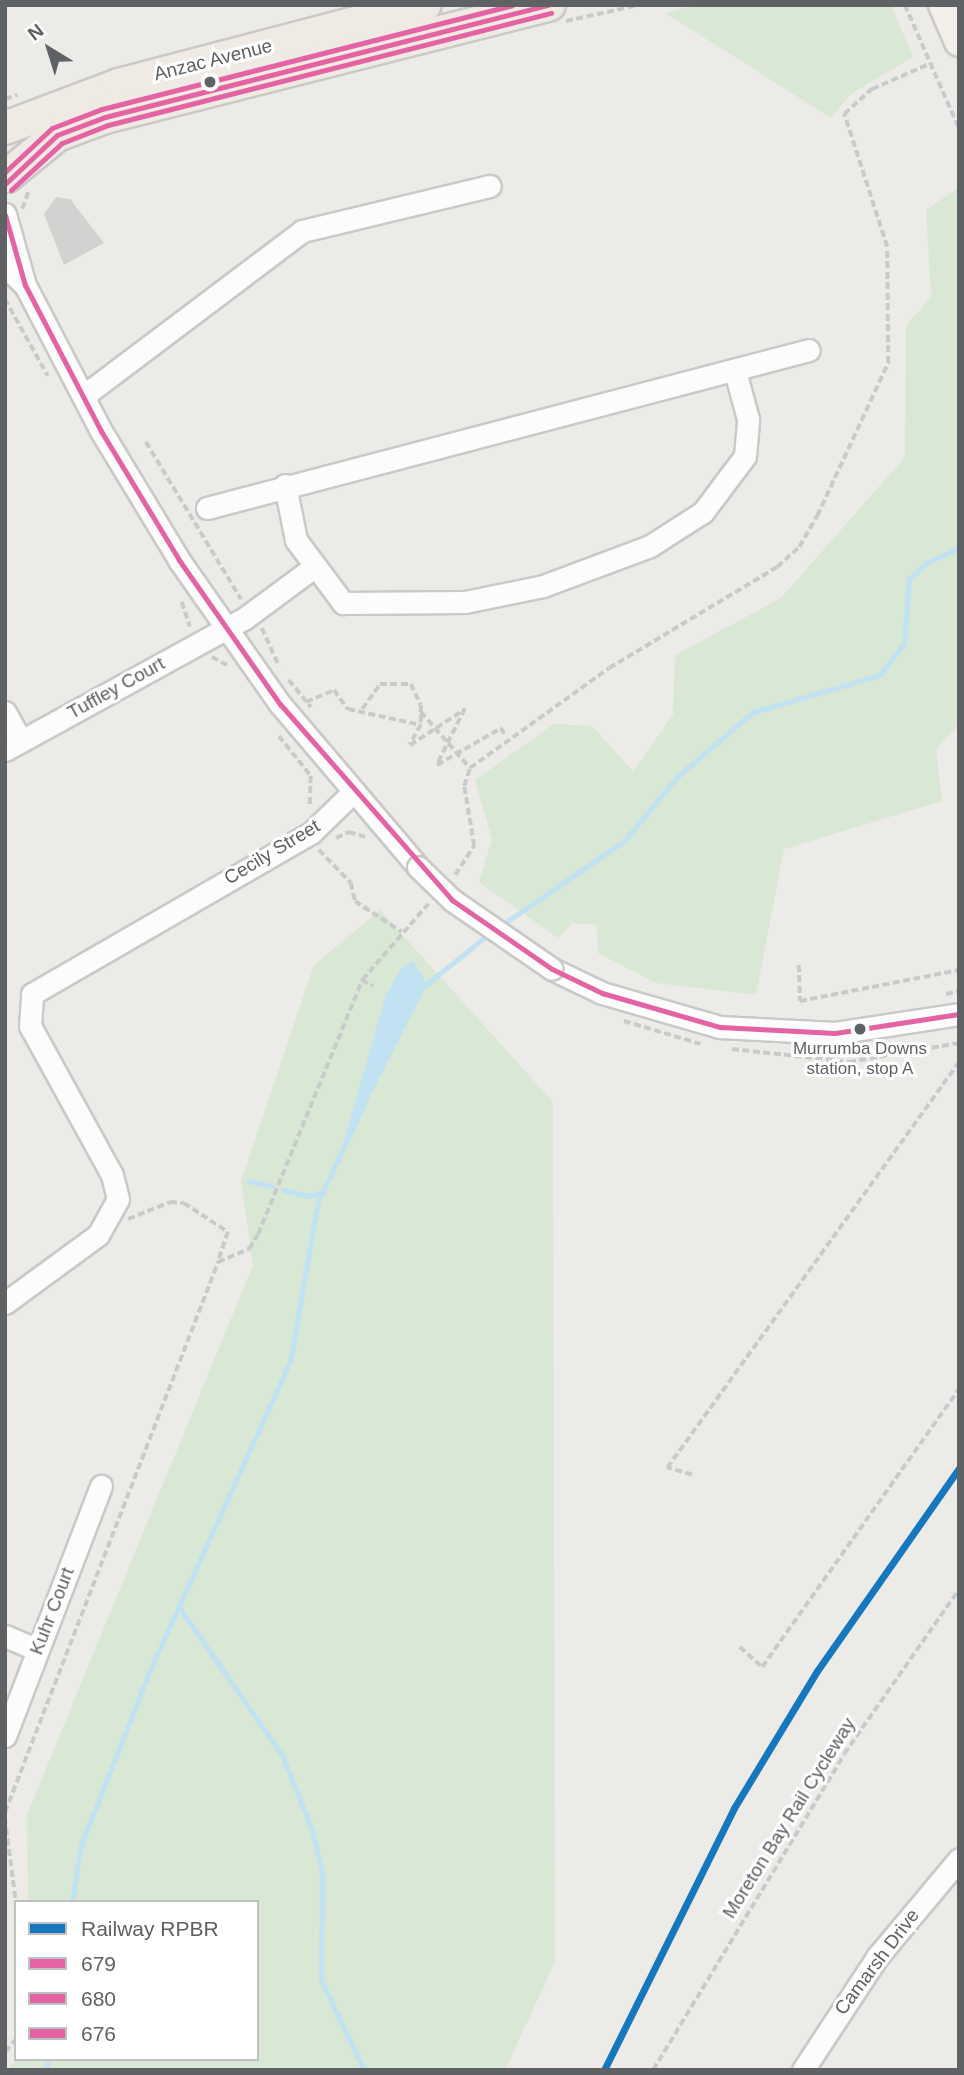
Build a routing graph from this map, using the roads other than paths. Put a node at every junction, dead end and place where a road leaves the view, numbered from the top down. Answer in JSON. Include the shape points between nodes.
{"nodes":[{"id":1,"x":425,"y":5,"type":"edge"},
{"id":2,"x":943,"y":5,"type":"edge"},
{"id":3,"x":553,"y":14,"type":"edge"},
{"id":4,"x":959,"y":42,"type":"edge"},
{"id":5,"x":5,"y":128,"type":"edge"},
{"id":6,"x":12,"y":176,"type":"edge"},
{"id":7,"x":490,"y":186,"type":"dead end"},
{"id":8,"x":5,"y":214,"type":"edge"},
{"id":9,"x":5,"y":266,"type":"edge"},
{"id":10,"x":25,"y":285,"type":"junction"},
{"id":11,"x":809,"y":350,"type":"dead end"},
{"id":12,"x":735,"y":371,"type":"junction"},
{"id":13,"x":86,"y":394,"type":"junction"},
{"id":14,"x":285,"y":485,"type":"junction"},
{"id":15,"x":207,"y":508,"type":"dead end"},
{"id":16,"x":314,"y":567,"type":"junction"},
{"id":17,"x":226,"y":627,"type":"junction"},
{"id":18,"x":5,"y":712,"type":"edge"},
{"id":19,"x":13,"y":745,"type":"edge"},
{"id":20,"x":353,"y":792,"type":"junction"},
{"id":21,"x":959,"y":1014,"type":"edge"},
{"id":22,"x":5,"y":1303,"type":"edge"},
{"id":23,"x":101,"y":1486,"type":"dead end"},
{"id":24,"x":5,"y":1636,"type":"edge"},
{"id":25,"x":36,"y":1649,"type":"junction"},
{"id":26,"x":5,"y":1737,"type":"edge"},
{"id":27,"x":959,"y":1859,"type":"edge"},
{"id":28,"x":803,"y":2070,"type":"edge"}],
"edges":[{"from":1,"to":5,"type":"highway","name":"Anzac Avenue","via":[[154,75]]},
{"from":2,"to":4,"type":"main road"},
{"from":3,"to":6,"type":"highway","name":"Anzac Avenue","via":[[105,117],[57,135]]},
{"from":7,"to":13,"type":"street","via":[[302,231]]},
{"from":8,"to":10,"type":"street"},
{"from":9,"to":10,"type":"street"},
{"from":10,"to":13,"type":"street"},
{"from":11,"to":12,"type":"street"},
{"from":12,"to":14,"type":"street"},
{"from":12,"to":16,"type":"street","via":[[748,419],[746,456],[703,512],[650,546],[543,586],[465,602],[343,603]]},
{"from":13,"to":17,"type":"street","via":[[163,534]]},
{"from":14,"to":15,"type":"street"},
{"from":14,"to":16,"type":"street","via":[[296,540]]},
{"from":16,"to":17,"type":"street","name":"Tuffley Court"},
{"from":17,"to":19,"type":"street","name":"Tuffley Court"},
{"from":17,"to":20,"type":"street"},
{"from":18,"to":19,"type":"street"},
{"from":20,"to":21,"type":"street","bridge":true,"via":[[452,900],[552,969],[653,1010],[745,1029],[835,1033]]},
{"from":20,"to":22,"type":"street","name":"Cecily Street","via":[[329,830],[32,994],[30,1026],[112,1175],[115,1214],[98,1235]]},
{"from":23,"to":25,"type":"street","name":"Kuhr Court"},
{"from":24,"to":25,"type":"street"},
{"from":25,"to":26,"type":"street","name":"Kuhr Court"},
{"from":27,"to":28,"type":"street","name":"Camarsh Drive","via":[[877,1956]]}]}
